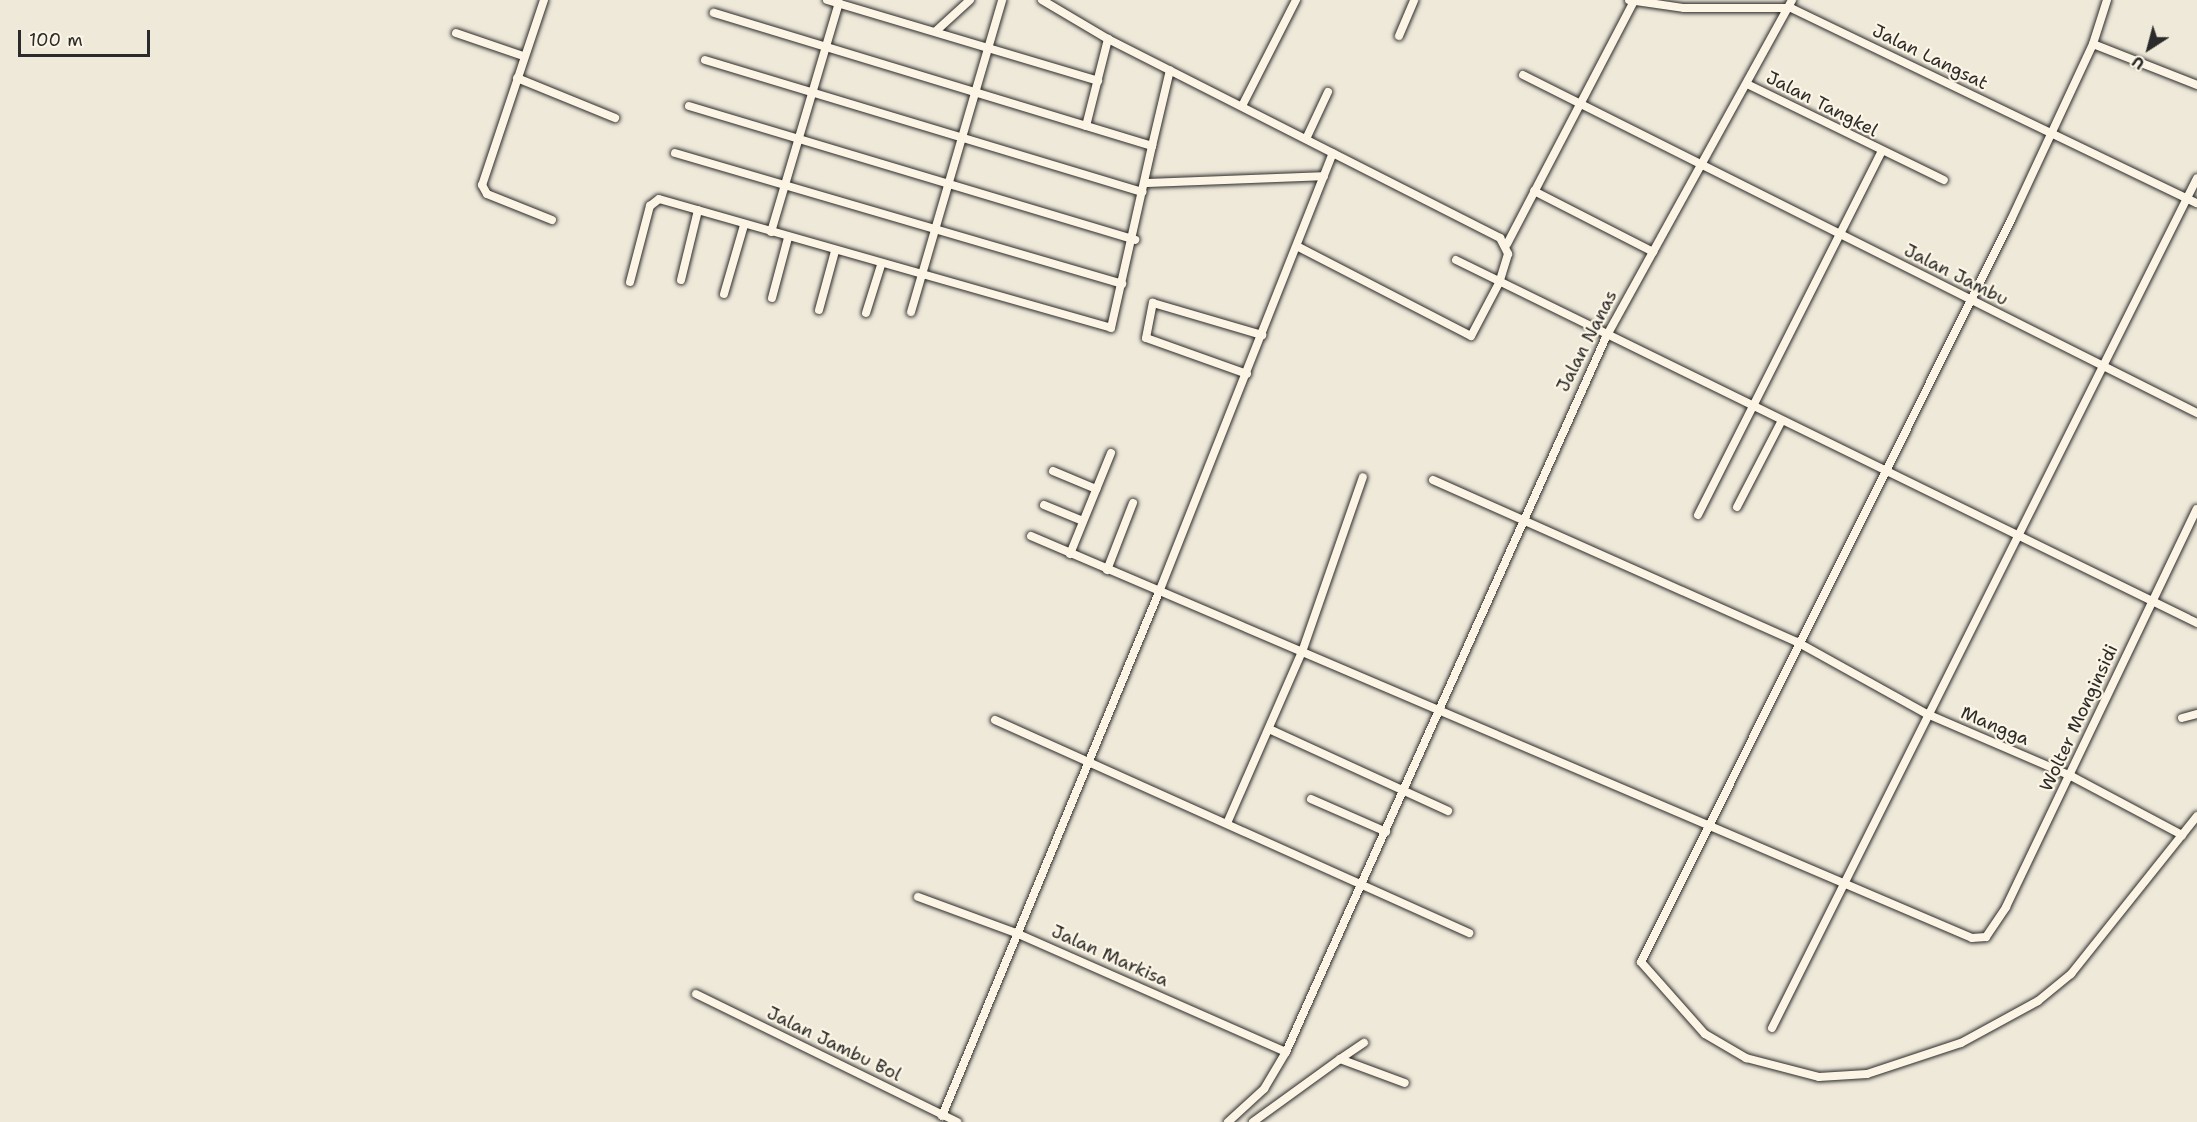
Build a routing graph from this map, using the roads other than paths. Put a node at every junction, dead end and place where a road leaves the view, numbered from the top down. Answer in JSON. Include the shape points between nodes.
{"nodes":[{"id":1,"x":544,"y":0,"type":"edge"},
{"id":2,"x":827,"y":0,"type":"edge"},
{"id":3,"x":970,"y":0,"type":"edge"},
{"id":4,"x":1002,"y":0,"type":"edge"},
{"id":5,"x":1042,"y":0,"type":"edge"},
{"id":6,"x":1296,"y":0,"type":"edge"},
{"id":7,"x":1414,"y":0,"type":"edge"},
{"id":8,"x":2107,"y":0,"type":"edge"},
{"id":9,"x":1631,"y":1,"type":"edge"},
{"id":10,"x":839,"y":3,"type":"junction"},
{"id":11,"x":1791,"y":4,"type":"edge"},
{"id":12,"x":714,"y":14,"type":"dead end"},
{"id":13,"x":936,"y":31,"type":"junction"},
{"id":14,"x":456,"y":33,"type":"dead end"},
{"id":15,"x":1399,"y":36,"type":"dead end"},
{"id":16,"x":1108,"y":39,"type":"junction"},
{"id":17,"x":2093,"y":44,"type":"junction"},
{"id":18,"x":989,"y":47,"type":"junction"},
{"id":19,"x":825,"y":50,"type":"junction"},
{"id":20,"x":523,"y":56,"type":"junction"},
{"id":21,"x":705,"y":60,"type":"dead end"},
{"id":22,"x":1170,"y":70,"type":"junction"},
{"id":23,"x":1523,"y":75,"type":"dead end"},
{"id":24,"x":517,"y":78,"type":"junction"},
{"id":25,"x":1098,"y":81,"type":"junction"},
{"id":26,"x":1747,"y":84,"type":"junction"},
{"id":27,"x":2197,"y":86,"type":"edge"},
{"id":28,"x":1328,"y":92,"type":"dead end"},
{"id":29,"x":813,"y":94,"type":"junction"},
{"id":30,"x":976,"y":94,"type":"junction"},
{"id":31,"x":1579,"y":104,"type":"junction"},
{"id":32,"x":689,"y":106,"type":"dead end"},
{"id":33,"x":1242,"y":106,"type":"junction"},
{"id":34,"x":615,"y":118,"type":"dead end"},
{"id":35,"x":1086,"y":126,"type":"junction"},
{"id":36,"x":2051,"y":133,"type":"junction"},
{"id":37,"x":797,"y":139,"type":"junction"},
{"id":38,"x":960,"y":139,"type":"junction"},
{"id":39,"x":1306,"y":140,"type":"junction"},
{"id":40,"x":1152,"y":146,"type":"junction"},
{"id":41,"x":675,"y":153,"type":"dead end"},
{"id":42,"x":1333,"y":153,"type":"junction"},
{"id":43,"x":1881,"y":153,"type":"junction"},
{"id":44,"x":1700,"y":167,"type":"junction"},
{"id":45,"x":1324,"y":176,"type":"junction"},
{"id":46,"x":2197,"y":178,"type":"edge"},
{"id":47,"x":1944,"y":180,"type":"dead end"},
{"id":48,"x":948,"y":185,"type":"junction"},
{"id":49,"x":783,"y":186,"type":"junction"},
{"id":50,"x":1144,"y":188,"type":"junction"},
{"id":51,"x":1534,"y":191,"type":"junction"},
{"id":52,"x":2188,"y":199,"type":"junction"},
{"id":53,"x":2197,"y":203,"type":"edge"},
{"id":54,"x":698,"y":210,"type":"junction"},
{"id":55,"x":552,"y":220,"type":"dead end"},
{"id":56,"x":744,"y":225,"type":"junction"},
{"id":57,"x":934,"y":230,"type":"junction"},
{"id":58,"x":771,"y":232,"type":"junction"},
{"id":59,"x":1838,"y":232,"type":"junction"},
{"id":60,"x":788,"y":238,"type":"junction"},
{"id":61,"x":1135,"y":240,"type":"junction"},
{"id":62,"x":1507,"y":244,"type":"junction"},
{"id":63,"x":1297,"y":246,"type":"junction"},
{"id":64,"x":835,"y":251,"type":"junction"},
{"id":65,"x":1653,"y":252,"type":"junction"},
{"id":66,"x":1456,"y":260,"type":"dead end"},
{"id":67,"x":881,"y":265,"type":"junction"},
{"id":68,"x":920,"y":277,"type":"junction"},
{"id":69,"x":681,"y":280,"type":"dead end"},
{"id":70,"x":630,"y":282,"type":"dead end"},
{"id":71,"x":1500,"y":283,"type":"junction"},
{"id":72,"x":1122,"y":284,"type":"junction"},
{"id":73,"x":724,"y":294,"type":"dead end"},
{"id":74,"x":772,"y":298,"type":"dead end"},
{"id":75,"x":1969,"y":301,"type":"junction"},
{"id":76,"x":819,"y":310,"type":"dead end"},
{"id":77,"x":910,"y":312,"type":"dead end"},
{"id":78,"x":866,"y":313,"type":"dead end"},
{"id":79,"x":1262,"y":335,"type":"junction"},
{"id":80,"x":1606,"y":337,"type":"junction"},
{"id":81,"x":2104,"y":369,"type":"junction"},
{"id":82,"x":1247,"y":374,"type":"junction"},
{"id":83,"x":1751,"y":408,"type":"junction"},
{"id":84,"x":2197,"y":413,"type":"edge"},
{"id":85,"x":1781,"y":422,"type":"junction"},
{"id":86,"x":1111,"y":453,"type":"dead end"},
{"id":87,"x":1053,"y":471,"type":"dead end"},
{"id":88,"x":1886,"y":473,"type":"junction"},
{"id":89,"x":1363,"y":477,"type":"dead end"},
{"id":90,"x":1433,"y":480,"type":"dead end"},
{"id":91,"x":1096,"y":489,"type":"junction"},
{"id":92,"x":1132,"y":503,"type":"dead end"},
{"id":93,"x":1044,"y":505,"type":"dead end"},
{"id":94,"x":1737,"y":507,"type":"dead end"},
{"id":95,"x":2197,"y":509,"type":"edge"},
{"id":96,"x":1698,"y":515,"type":"dead end"},
{"id":97,"x":1521,"y":519,"type":"junction"},
{"id":98,"x":1083,"y":521,"type":"junction"},
{"id":99,"x":2017,"y":534,"type":"junction"},
{"id":100,"x":1031,"y":536,"type":"dead end"},
{"id":101,"x":1070,"y":554,"type":"junction"},
{"id":102,"x":1107,"y":570,"type":"junction"},
{"id":103,"x":1159,"y":592,"type":"junction"},
{"id":104,"x":2150,"y":602,"type":"junction"},
{"id":105,"x":2197,"y":623,"type":"edge"},
{"id":106,"x":1797,"y":642,"type":"junction"},
{"id":107,"x":1302,"y":652,"type":"junction"},
{"id":108,"x":1439,"y":712,"type":"junction"},
{"id":109,"x":1928,"y":714,"type":"junction"},
{"id":110,"x":2197,"y":714,"type":"edge"},
{"id":111,"x":2182,"y":717,"type":"dead end"},
{"id":112,"x":995,"y":720,"type":"dead end"},
{"id":113,"x":1269,"y":729,"type":"junction"},
{"id":114,"x":1089,"y":762,"type":"junction"},
{"id":115,"x":2071,"y":776,"type":"junction"},
{"id":116,"x":1403,"y":793,"type":"junction"},
{"id":117,"x":1311,"y":799,"type":"dead end"},
{"id":118,"x":1448,"y":811,"type":"dead end"},
{"id":119,"x":2197,"y":816,"type":"edge"},
{"id":120,"x":1228,"y":821,"type":"junction"},
{"id":121,"x":1707,"y":823,"type":"junction"},
{"id":122,"x":1386,"y":832,"type":"junction"},
{"id":123,"x":2182,"y":835,"type":"junction"},
{"id":124,"x":1843,"y":883,"type":"junction"},
{"id":125,"x":1363,"y":884,"type":"junction"},
{"id":126,"x":918,"y":897,"type":"dead end"},
{"id":127,"x":1016,"y":933,"type":"junction"},
{"id":128,"x":1469,"y":933,"type":"dead end"},
{"id":129,"x":696,"y":994,"type":"dead end"},
{"id":130,"x":1772,"y":1028,"type":"dead end"},
{"id":131,"x":1364,"y":1043,"type":"dead end"},
{"id":132,"x":1286,"y":1052,"type":"junction"},
{"id":133,"x":1340,"y":1059,"type":"junction"},
{"id":134,"x":1405,"y":1083,"type":"dead end"},
{"id":135,"x":942,"y":1116,"type":"junction"},
{"id":136,"x":957,"y":1122,"type":"edge"},
{"id":137,"x":1228,"y":1122,"type":"edge"},
{"id":138,"x":1252,"y":1122,"type":"edge"}],
"edges":[{"from":1,"to":20,"type":"street"},
{"from":2,"to":10,"type":"street"},
{"from":3,"to":13,"type":"street"},
{"from":4,"to":18,"type":"street"},
{"from":5,"to":16,"type":"street"},
{"from":6,"to":33,"type":"street"},
{"from":7,"to":15,"type":"street"},
{"from":8,"to":17,"type":"street"},
{"from":9,"to":11,"type":"street","name":"Jalan Langsat","via":[[1684,8]]},
{"from":9,"to":31,"type":"street"},
{"from":10,"to":13,"type":"street"},
{"from":10,"to":19,"type":"street"},
{"from":11,"to":26,"type":"street","name":"Jalan Nanas"},
{"from":11,"to":36,"type":"street","name":"Jalan Langsat"},
{"from":12,"to":19,"type":"street"},
{"from":13,"to":18,"type":"street"},
{"from":14,"to":20,"type":"street"},
{"from":16,"to":22,"type":"street"},
{"from":16,"to":25,"type":"street"},
{"from":17,"to":27,"type":"street"},
{"from":17,"to":36,"type":"street"},
{"from":18,"to":25,"type":"street"},
{"from":18,"to":30,"type":"street"},
{"from":19,"to":29,"type":"street"},
{"from":19,"to":30,"type":"street"},
{"from":20,"to":24,"type":"street"},
{"from":21,"to":29,"type":"street"},
{"from":22,"to":33,"type":"street"},
{"from":22,"to":40,"type":"street"},
{"from":23,"to":31,"type":"street","name":"Jalan Jambu"},
{"from":24,"to":34,"type":"street"},
{"from":24,"to":55,"type":"street","via":[[482,189]]},
{"from":25,"to":35,"type":"street"},
{"from":26,"to":43,"type":"street","name":"Jalan Tangkel"},
{"from":26,"to":44,"type":"street","name":"Jalan Nanas"},
{"from":28,"to":39,"type":"street"},
{"from":29,"to":37,"type":"street"},
{"from":29,"to":38,"type":"street"},
{"from":30,"to":35,"type":"street"},
{"from":30,"to":38,"type":"street"},
{"from":31,"to":44,"type":"street","name":"Jalan Jambu"},
{"from":31,"to":51,"type":"street"},
{"from":32,"to":37,"type":"street"},
{"from":33,"to":39,"type":"street"},
{"from":35,"to":40,"type":"street"},
{"from":36,"to":52,"type":"street","name":"Jalan Langsat"},
{"from":36,"to":75,"type":"street"},
{"from":37,"to":48,"type":"street"},
{"from":37,"to":49,"type":"street"},
{"from":38,"to":48,"type":"street"},
{"from":38,"to":50,"type":"street"},
{"from":39,"to":42,"type":"street"},
{"from":40,"to":50,"type":"street"},
{"from":41,"to":49,"type":"street"},
{"from":42,"to":45,"type":"street"},
{"from":42,"to":62,"type":"street"},
{"from":43,"to":47,"type":"street","name":"Jalan Tangkel"},
{"from":43,"to":59,"type":"street"},
{"from":44,"to":59,"type":"street","name":"Jalan Jambu"},
{"from":44,"to":65,"type":"street","name":"Jalan Nanas"},
{"from":45,"to":50,"type":"street"},
{"from":45,"to":63,"type":"street"},
{"from":46,"to":52,"type":"street"},
{"from":48,"to":57,"type":"street"},
{"from":48,"to":61,"type":"street"},
{"from":49,"to":57,"type":"street"},
{"from":49,"to":58,"type":"street"},
{"from":50,"to":61,"type":"street"},
{"from":51,"to":62,"type":"street"},
{"from":51,"to":65,"type":"street"},
{"from":52,"to":53,"type":"street","name":"Jalan Langsat"},
{"from":52,"to":81,"type":"street"},
{"from":54,"to":56,"type":"street"},
{"from":54,"to":69,"type":"street"},
{"from":54,"to":70,"type":"street","via":[[654,200]]},
{"from":56,"to":58,"type":"street"},
{"from":56,"to":73,"type":"street"},
{"from":57,"to":68,"type":"street"},
{"from":57,"to":72,"type":"street"},
{"from":58,"to":60,"type":"street"},
{"from":59,"to":75,"type":"street","name":"Jalan Jambu"},
{"from":59,"to":83,"type":"street"},
{"from":60,"to":64,"type":"street"},
{"from":60,"to":74,"type":"street"},
{"from":61,"to":72,"type":"street"},
{"from":62,"to":71,"type":"street"},
{"from":63,"to":71,"type":"street","via":[[1471,336]]},
{"from":63,"to":79,"type":"street"},
{"from":64,"to":67,"type":"street"},
{"from":64,"to":76,"type":"street"},
{"from":65,"to":80,"type":"street","name":"Jalan Nanas"},
{"from":66,"to":71,"type":"street"},
{"from":67,"to":68,"type":"street"},
{"from":67,"to":78,"type":"street"},
{"from":68,"to":72,"type":"street","via":[[1109,329]]},
{"from":68,"to":77,"type":"street"},
{"from":71,"to":80,"type":"street"},
{"from":75,"to":81,"type":"street","name":"Jalan Jambu"},
{"from":75,"to":88,"type":"street"},
{"from":79,"to":82,"type":"street"},
{"from":79,"to":82,"type":"street","via":[[1153,303],[1144,330],[1146,338]]},
{"from":80,"to":83,"type":"street"},
{"from":80,"to":97,"type":"street","name":"Jalan Nanas"},
{"from":81,"to":84,"type":"street","name":"Jalan Jambu"},
{"from":81,"to":99,"type":"street"},
{"from":82,"to":103,"type":"street"},
{"from":83,"to":85,"type":"street"},
{"from":83,"to":96,"type":"street"},
{"from":85,"to":88,"type":"street"},
{"from":85,"to":94,"type":"street"},
{"from":86,"to":91,"type":"street"},
{"from":87,"to":91,"type":"street"},
{"from":88,"to":99,"type":"street"},
{"from":88,"to":106,"type":"street"},
{"from":89,"to":107,"type":"street"},
{"from":90,"to":97,"type":"street","name":"Mangga"},
{"from":91,"to":98,"type":"street"},
{"from":92,"to":102,"type":"street"},
{"from":93,"to":98,"type":"street"},
{"from":95,"to":104,"type":"street","name":"Wolter Monginsidi"},
{"from":97,"to":106,"type":"street","name":"Mangga"},
{"from":97,"to":108,"type":"street","name":"Jalan Nanas"},
{"from":98,"to":101,"type":"street"},
{"from":99,"to":104,"type":"street"},
{"from":99,"to":109,"type":"street"},
{"from":100,"to":101,"type":"street"},
{"from":101,"to":102,"type":"street"},
{"from":102,"to":103,"type":"street"},
{"from":103,"to":107,"type":"street"},
{"from":103,"to":114,"type":"street"},
{"from":104,"to":105,"type":"street"},
{"from":104,"to":115,"type":"street","name":"Wolter Monginsidi"},
{"from":106,"to":109,"type":"street","name":"Mangga"},
{"from":106,"to":121,"type":"street"},
{"from":107,"to":108,"type":"street"},
{"from":107,"to":113,"type":"street"},
{"from":108,"to":116,"type":"street","name":"Jalan Nanas"},
{"from":108,"to":121,"type":"street"},
{"from":109,"to":115,"type":"street","name":"Mangga"},
{"from":109,"to":124,"type":"street"},
{"from":110,"to":111,"type":"street"},
{"from":112,"to":114,"type":"street"},
{"from":113,"to":116,"type":"street"},
{"from":113,"to":120,"type":"street"},
{"from":114,"to":120,"type":"street"},
{"from":114,"to":127,"type":"street"},
{"from":115,"to":123,"type":"street","name":"Mangga"},
{"from":115,"to":124,"type":"street","name":"Wolter Monginsidi","via":[[1986,937],[1972,938]]},
{"from":116,"to":118,"type":"street"},
{"from":116,"to":122,"type":"street","name":"Jalan Nanas"},
{"from":117,"to":122,"type":"street"},
{"from":119,"to":123,"type":"street"},
{"from":120,"to":125,"type":"street"},
{"from":121,"to":123,"type":"street","via":[[1641,962],[1705,1034],[1746,1058],[1819,1077],[1868,1074],[1911,1061],[1961,1043],[2038,1001],[2071,974]]},
{"from":121,"to":124,"type":"street"},
{"from":122,"to":125,"type":"street","name":"Jalan Nanas"},
{"from":124,"to":130,"type":"street"},
{"from":125,"to":128,"type":"street"},
{"from":125,"to":132,"type":"street","name":"Jalan Nanas"},
{"from":126,"to":127,"type":"street","name":"Jalan Markisa"},
{"from":127,"to":132,"type":"street","name":"Jalan Markisa"},
{"from":127,"to":135,"type":"street"},
{"from":129,"to":135,"type":"street","name":"Jalan Jambu Bol"},
{"from":131,"to":133,"type":"street"},
{"from":132,"to":137,"type":"street","name":"Jalan Nanas","via":[[1264,1089]]},
{"from":133,"to":134,"type":"street"},
{"from":133,"to":138,"type":"street"},
{"from":135,"to":136,"type":"street","name":"Jalan Jambu Bol"}]}
